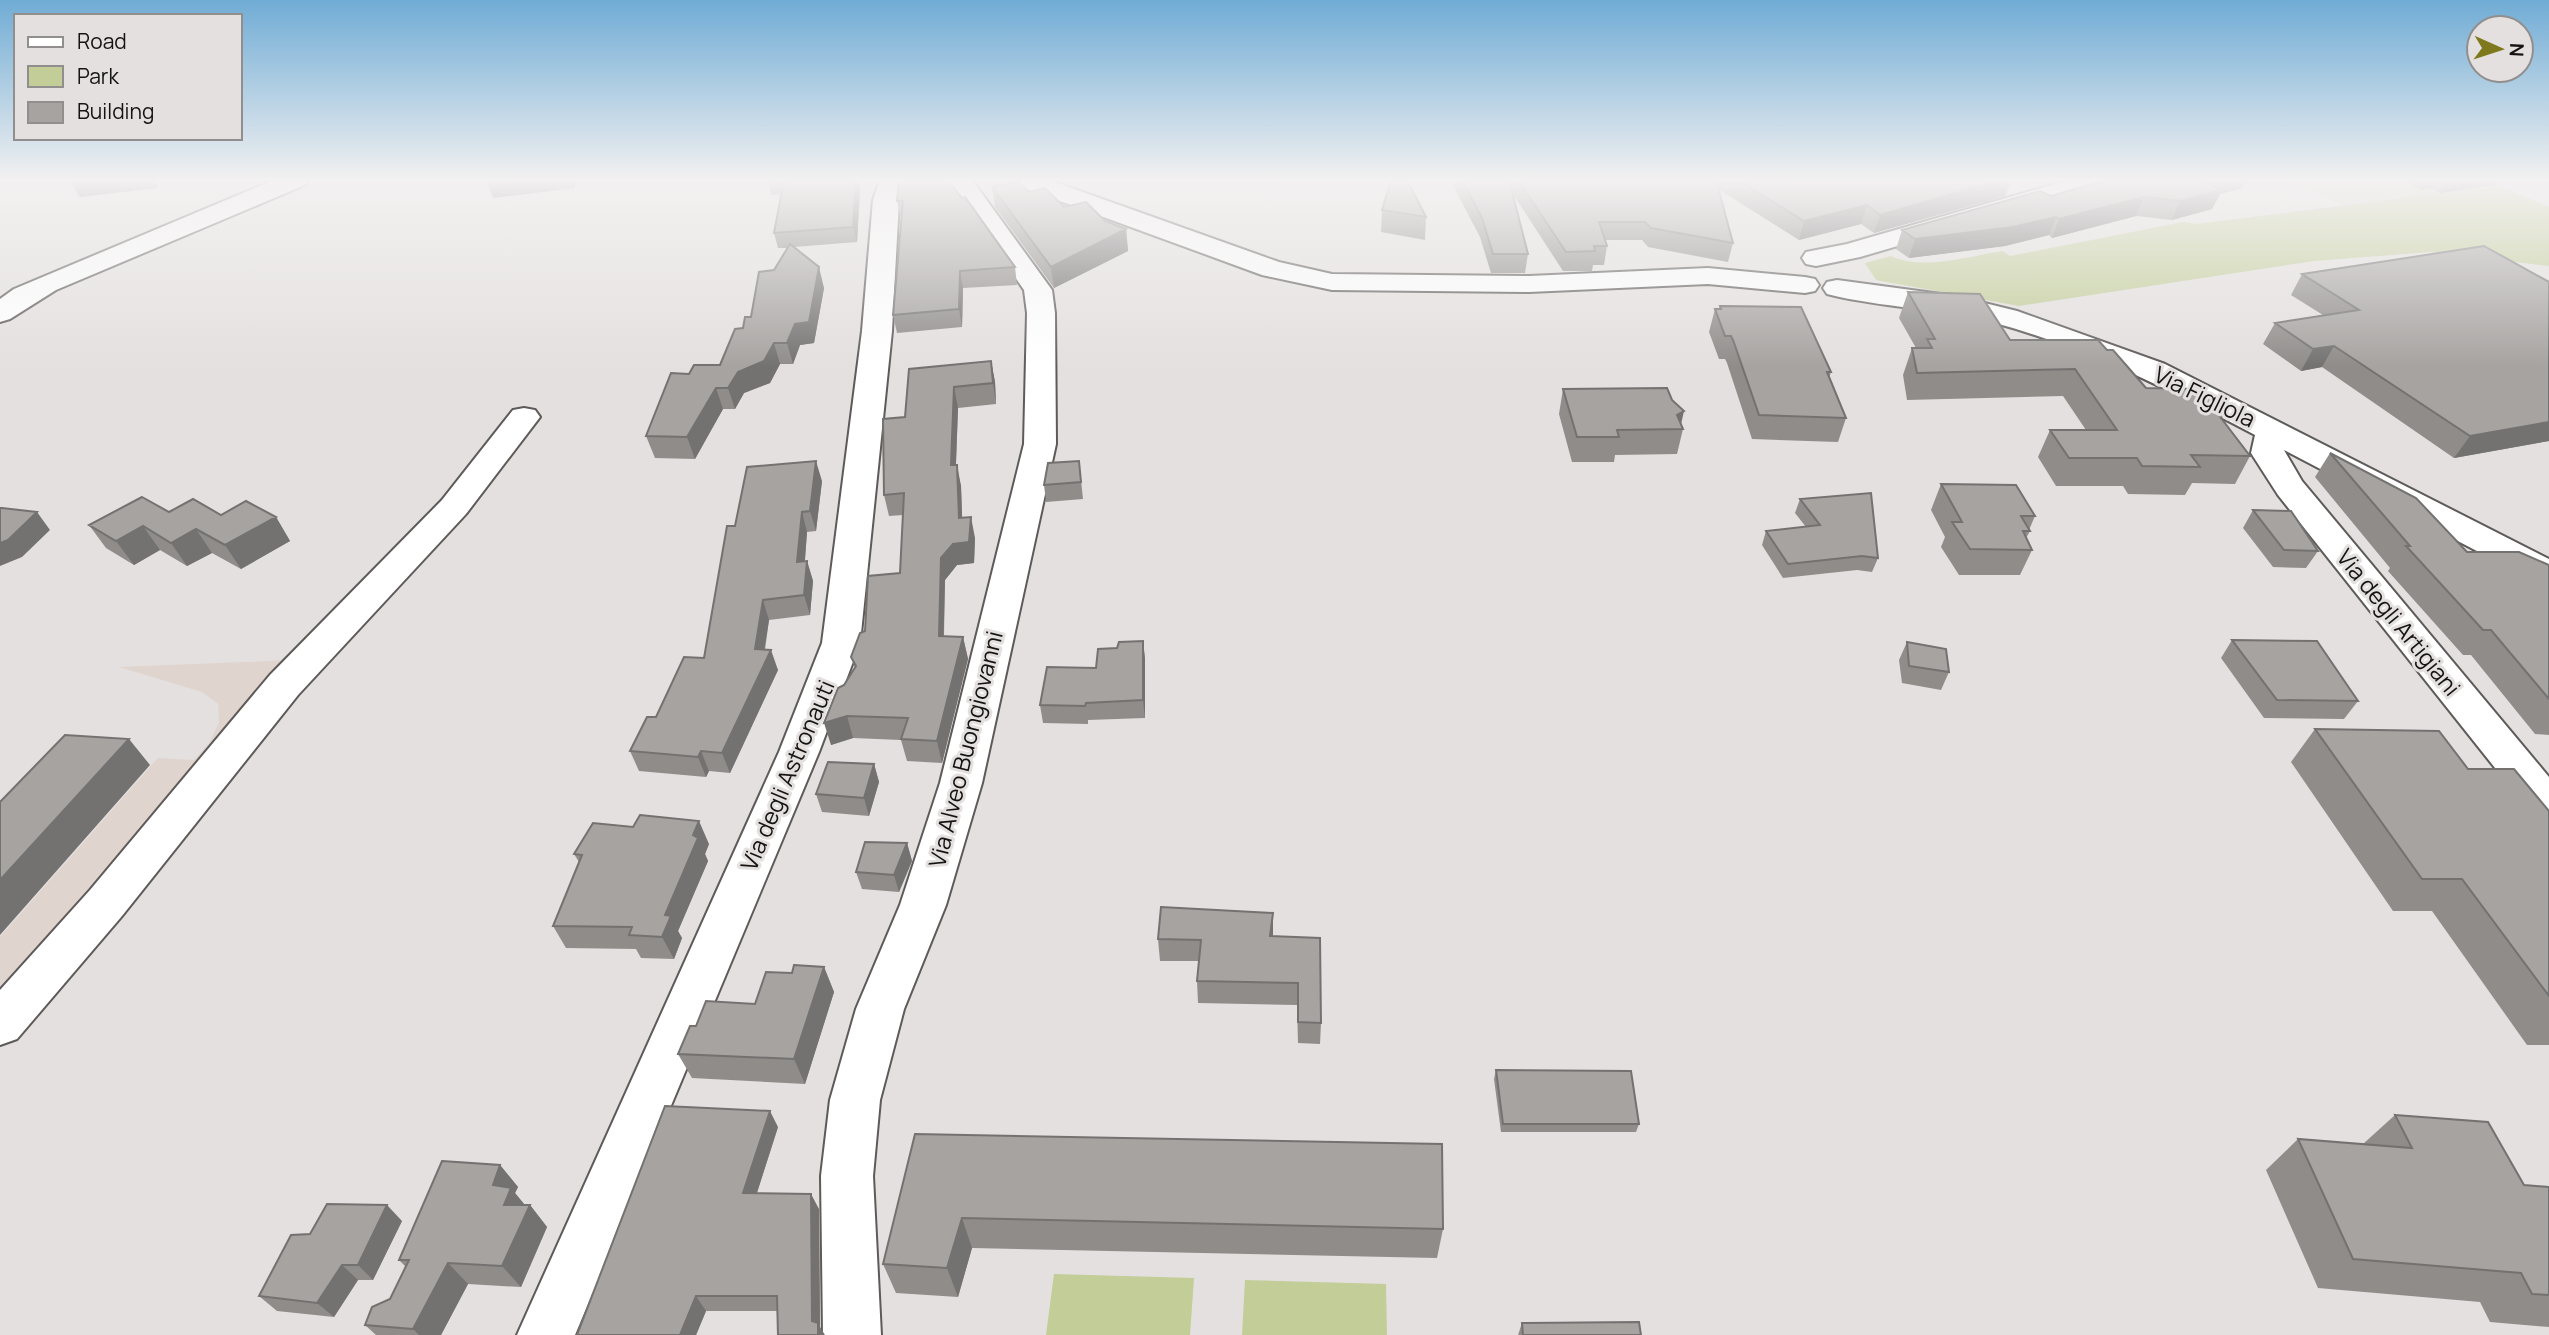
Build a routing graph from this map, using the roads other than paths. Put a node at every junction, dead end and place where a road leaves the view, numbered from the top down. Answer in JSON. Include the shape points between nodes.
{"nodes":[{"id":1,"x":146,"y":242,"type":"edge"},
{"id":2,"x":883,"y":242,"type":"edge"},
{"id":3,"x":1004,"y":242,"type":"edge"},
{"id":4,"x":1198,"y":242,"type":"edge"},
{"id":5,"x":1923,"y":242,"type":"edge"},
{"id":6,"x":1804,"y":268,"type":"junction"},
{"id":7,"x":1845,"y":270,"type":"junction"},
{"id":8,"x":0,"y":313,"type":"edge"},
{"id":9,"x":524,"y":417,"type":"dead end"},
{"id":10,"x":2272,"y":429,"type":"junction"},
{"id":11,"x":2549,"y":574,"type":"edge"},
{"id":12,"x":2549,"y":806,"type":"edge"},
{"id":13,"x":0,"y":1024,"type":"edge"},
{"id":14,"x":546,"y":1335,"type":"edge"},
{"id":15,"x":852,"y":1335,"type":"edge"}],
"edges":[{"from":1,"to":8,"type":"street","via":[[23,295]]},
{"from":2,"to":14,"type":"street","name":"Via degli Astronauti","via":[[841,643],[799,752]]},
{"from":3,"to":15,"type":"street","name":"Via Alveo Buongiovanni","via":[[1038,290],[1040,444],[961,783],[923,905],[880,1009],[855,1100],[847,1176]]},
{"from":4,"to":6,"type":"street","via":[[1272,269],[1354,284],[1529,284]]},
{"from":5,"to":7,"type":"street"},
{"from":6,"to":7,"type":"street","name":"Via Figliola"},
{"from":6,"to":7,"type":"street"},
{"from":7,"to":10,"type":"street","name":"Via Figliola","via":[[1884,292],[2007,317],[2085,343],[2154,370]]},
{"from":9,"to":13,"type":"street","via":[[454,507],[284,685],[106,903]]},
{"from":10,"to":11,"type":"street","name":"Via Figliola"},
{"from":10,"to":12,"type":"street","name":"Via degli Artigiani","via":[[2267,453],[2290,488]]}]}
